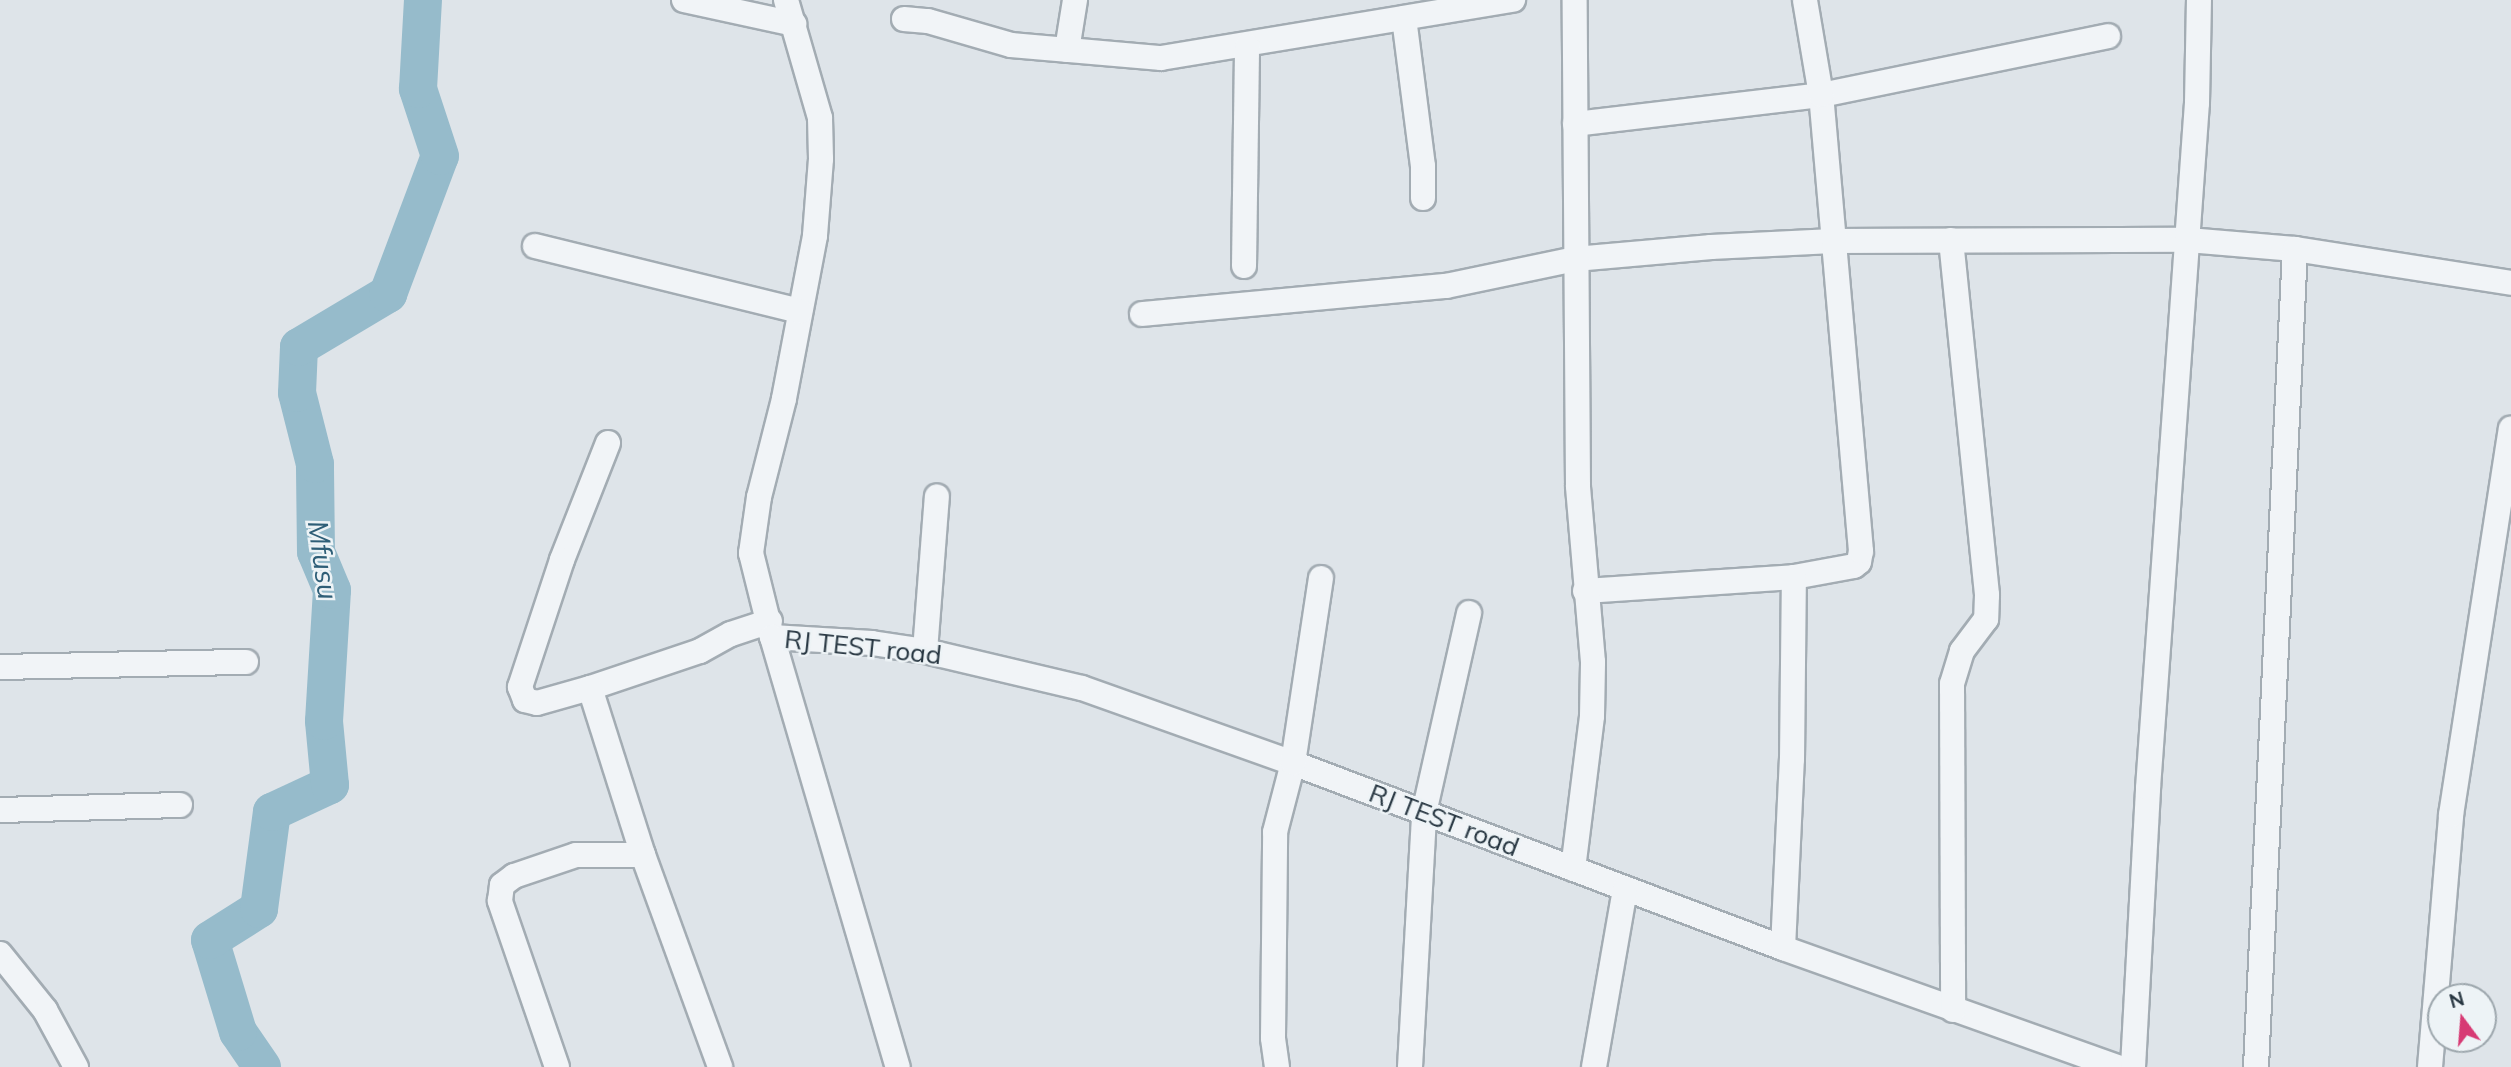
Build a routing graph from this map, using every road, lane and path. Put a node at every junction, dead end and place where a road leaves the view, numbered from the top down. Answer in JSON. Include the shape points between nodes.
{"nodes":[{"id":1,"x":684,"y":0,"type":"edge"},
{"id":2,"x":786,"y":0,"type":"edge"},
{"id":3,"x":1075,"y":0,"type":"edge"},
{"id":4,"x":1513,"y":0,"type":"edge"},
{"id":5,"x":1576,"y":0,"type":"edge"},
{"id":6,"x":1805,"y":0,"type":"edge"},
{"id":7,"x":2199,"y":0,"type":"edge"},
{"id":8,"x":1404,"y":18,"type":"junction"},
{"id":9,"x":904,"y":19,"type":"dead end"},
{"id":10,"x":794,"y":24,"type":"junction"},
{"id":11,"x":2108,"y":36,"type":"dead end"},
{"id":12,"x":1247,"y":46,"type":"junction"},
{"id":13,"x":1067,"y":50,"type":"junction"},
{"id":14,"x":1821,"y":95,"type":"junction"},
{"id":15,"x":1575,"y":124,"type":"junction"},
{"id":16,"x":1423,"y":198,"type":"dead end"},
{"id":17,"x":1951,"y":240,"type":"junction"},
{"id":18,"x":2188,"y":240,"type":"junction"},
{"id":19,"x":1833,"y":241,"type":"junction"},
{"id":20,"x":536,"y":246,"type":"dead end"},
{"id":21,"x":2295,"y":249,"type":"junction"},
{"id":22,"x":1575,"y":259,"type":"junction"},
{"id":23,"x":1244,"y":267,"type":"dead end"},
{"id":24,"x":2511,"y":283,"type":"edge"},
{"id":25,"x":800,"y":311,"type":"junction"},
{"id":26,"x":1143,"y":314,"type":"dead end"},
{"id":27,"x":2511,"y":429,"type":"edge"},
{"id":28,"x":608,"y":443,"type":"dead end"},
{"id":29,"x":937,"y":496,"type":"dead end"},
{"id":30,"x":1794,"y":577,"type":"junction"},
{"id":31,"x":1321,"y":578,"type":"dead end"},
{"id":32,"x":1585,"y":591,"type":"junction"},
{"id":33,"x":1469,"y":613,"type":"dead end"},
{"id":34,"x":771,"y":629,"type":"junction"},
{"id":35,"x":925,"y":651,"type":"junction"},
{"id":36,"x":246,"y":662,"type":"dead end"},
{"id":37,"x":0,"y":667,"type":"edge"},
{"id":38,"x":590,"y":688,"type":"junction"},
{"id":39,"x":1293,"y":763,"type":"junction"},
{"id":40,"x":180,"y":805,"type":"dead end"},
{"id":41,"x":0,"y":810,"type":"edge"},
{"id":42,"x":1424,"y":813,"type":"junction"},
{"id":43,"x":643,"y":855,"type":"junction"},
{"id":44,"x":1573,"y":869,"type":"junction"},
{"id":45,"x":1625,"y":889,"type":"junction"},
{"id":46,"x":1783,"y":948,"type":"junction"},
{"id":47,"x":0,"y":954,"type":"edge"},
{"id":48,"x":1953,"y":1010,"type":"junction"},
{"id":49,"x":76,"y":1067,"type":"edge"},
{"id":50,"x":557,"y":1067,"type":"edge"},
{"id":51,"x":720,"y":1067,"type":"edge"},
{"id":52,"x":898,"y":1067,"type":"edge"},
{"id":53,"x":1277,"y":1067,"type":"edge"},
{"id":54,"x":1410,"y":1067,"type":"edge"},
{"id":55,"x":1594,"y":1067,"type":"edge"},
{"id":56,"x":2117,"y":1067,"type":"edge"},
{"id":57,"x":2133,"y":1067,"type":"edge"},
{"id":58,"x":2256,"y":1067,"type":"edge"},
{"id":59,"x":2430,"y":1067,"type":"edge"}],
"edges":[{"from":1,"to":10,"type":"street"},
{"from":2,"to":10,"type":"street"},
{"from":3,"to":13,"type":"street"},
{"from":4,"to":8,"type":"street"},
{"from":5,"to":15,"type":"street"},
{"from":6,"to":14,"type":"street"},
{"from":7,"to":18,"type":"street"},
{"from":8,"to":12,"type":"street"},
{"from":8,"to":16,"type":"street"},
{"from":9,"to":13,"type":"street","via":[[929,21],[1011,45]]},
{"from":10,"to":25,"type":"street","via":[[820,118],[821,159],[815,236]]},
{"from":11,"to":14,"type":"street"},
{"from":12,"to":13,"type":"street","via":[[1161,58]]},
{"from":12,"to":23,"type":"street"},
{"from":14,"to":15,"type":"street"},
{"from":14,"to":19,"type":"street"},
{"from":15,"to":22,"type":"street"},
{"from":17,"to":18,"type":"street"},
{"from":17,"to":19,"type":"street"},
{"from":17,"to":48,"type":"street","via":[[1987,595],[1986,619],[1962,651],[1952,684]]},
{"from":18,"to":21,"type":"street"},
{"from":18,"to":57,"type":"street","via":[[2148,788]]},
{"from":19,"to":22,"type":"street"},
{"from":19,"to":30,"type":"street","via":[[1861,551],[1854,566]]},
{"from":20,"to":25,"type":"street"},
{"from":21,"to":24,"type":"street"},
{"from":21,"to":58,"type":"street"},
{"from":22,"to":26,"type":"street","via":[[1446,286]]},
{"from":22,"to":32,"type":"street","via":[[1578,486]]},
{"from":25,"to":34,"type":"street","via":[[784,399],[758,497],[751,553]]},
{"from":27,"to":59,"type":"street","via":[[2451,815]]},
{"from":28,"to":38,"type":"street","via":[[562,560],[520,687],[525,700],[537,703]]},
{"from":29,"to":35,"type":"street"},
{"from":30,"to":32,"type":"street"},
{"from":30,"to":46,"type":"street"},
{"from":31,"to":39,"type":"street"},
{"from":32,"to":44,"type":"street","via":[[1592,716]]},
{"from":33,"to":42,"type":"street"},
{"from":34,"to":35,"type":"street","name":"RJ TEST road"},
{"from":34,"to":38,"type":"street","via":[[731,634],[700,651]]},
{"from":34,"to":52,"type":"street"},
{"from":35,"to":39,"type":"street","name":"RJ TEST road","via":[[1083,688]]},
{"from":36,"to":37,"type":"street"},
{"from":38,"to":43,"type":"street"},
{"from":39,"to":42,"type":"street","name":"RJ TEST road"},
{"from":39,"to":53,"type":"street","via":[[1275,832],[1273,1038]]},
{"from":40,"to":41,"type":"street"},
{"from":42,"to":44,"type":"street","name":"RJ TEST road"},
{"from":42,"to":54,"type":"street"},
{"from":43,"to":50,"type":"street","via":[[576,855],[514,876],[502,886],[500,901]]},
{"from":43,"to":51,"type":"street"},
{"from":44,"to":45,"type":"street","name":"RJ TEST road"},
{"from":45,"to":46,"type":"street","name":"RJ TEST road"},
{"from":45,"to":55,"type":"street"},
{"from":46,"to":48,"type":"street","name":"RJ TEST road"},
{"from":47,"to":49,"type":"street","via":[[45,1010]]},
{"from":48,"to":56,"type":"street","name":"RJ TEST road"}]}
